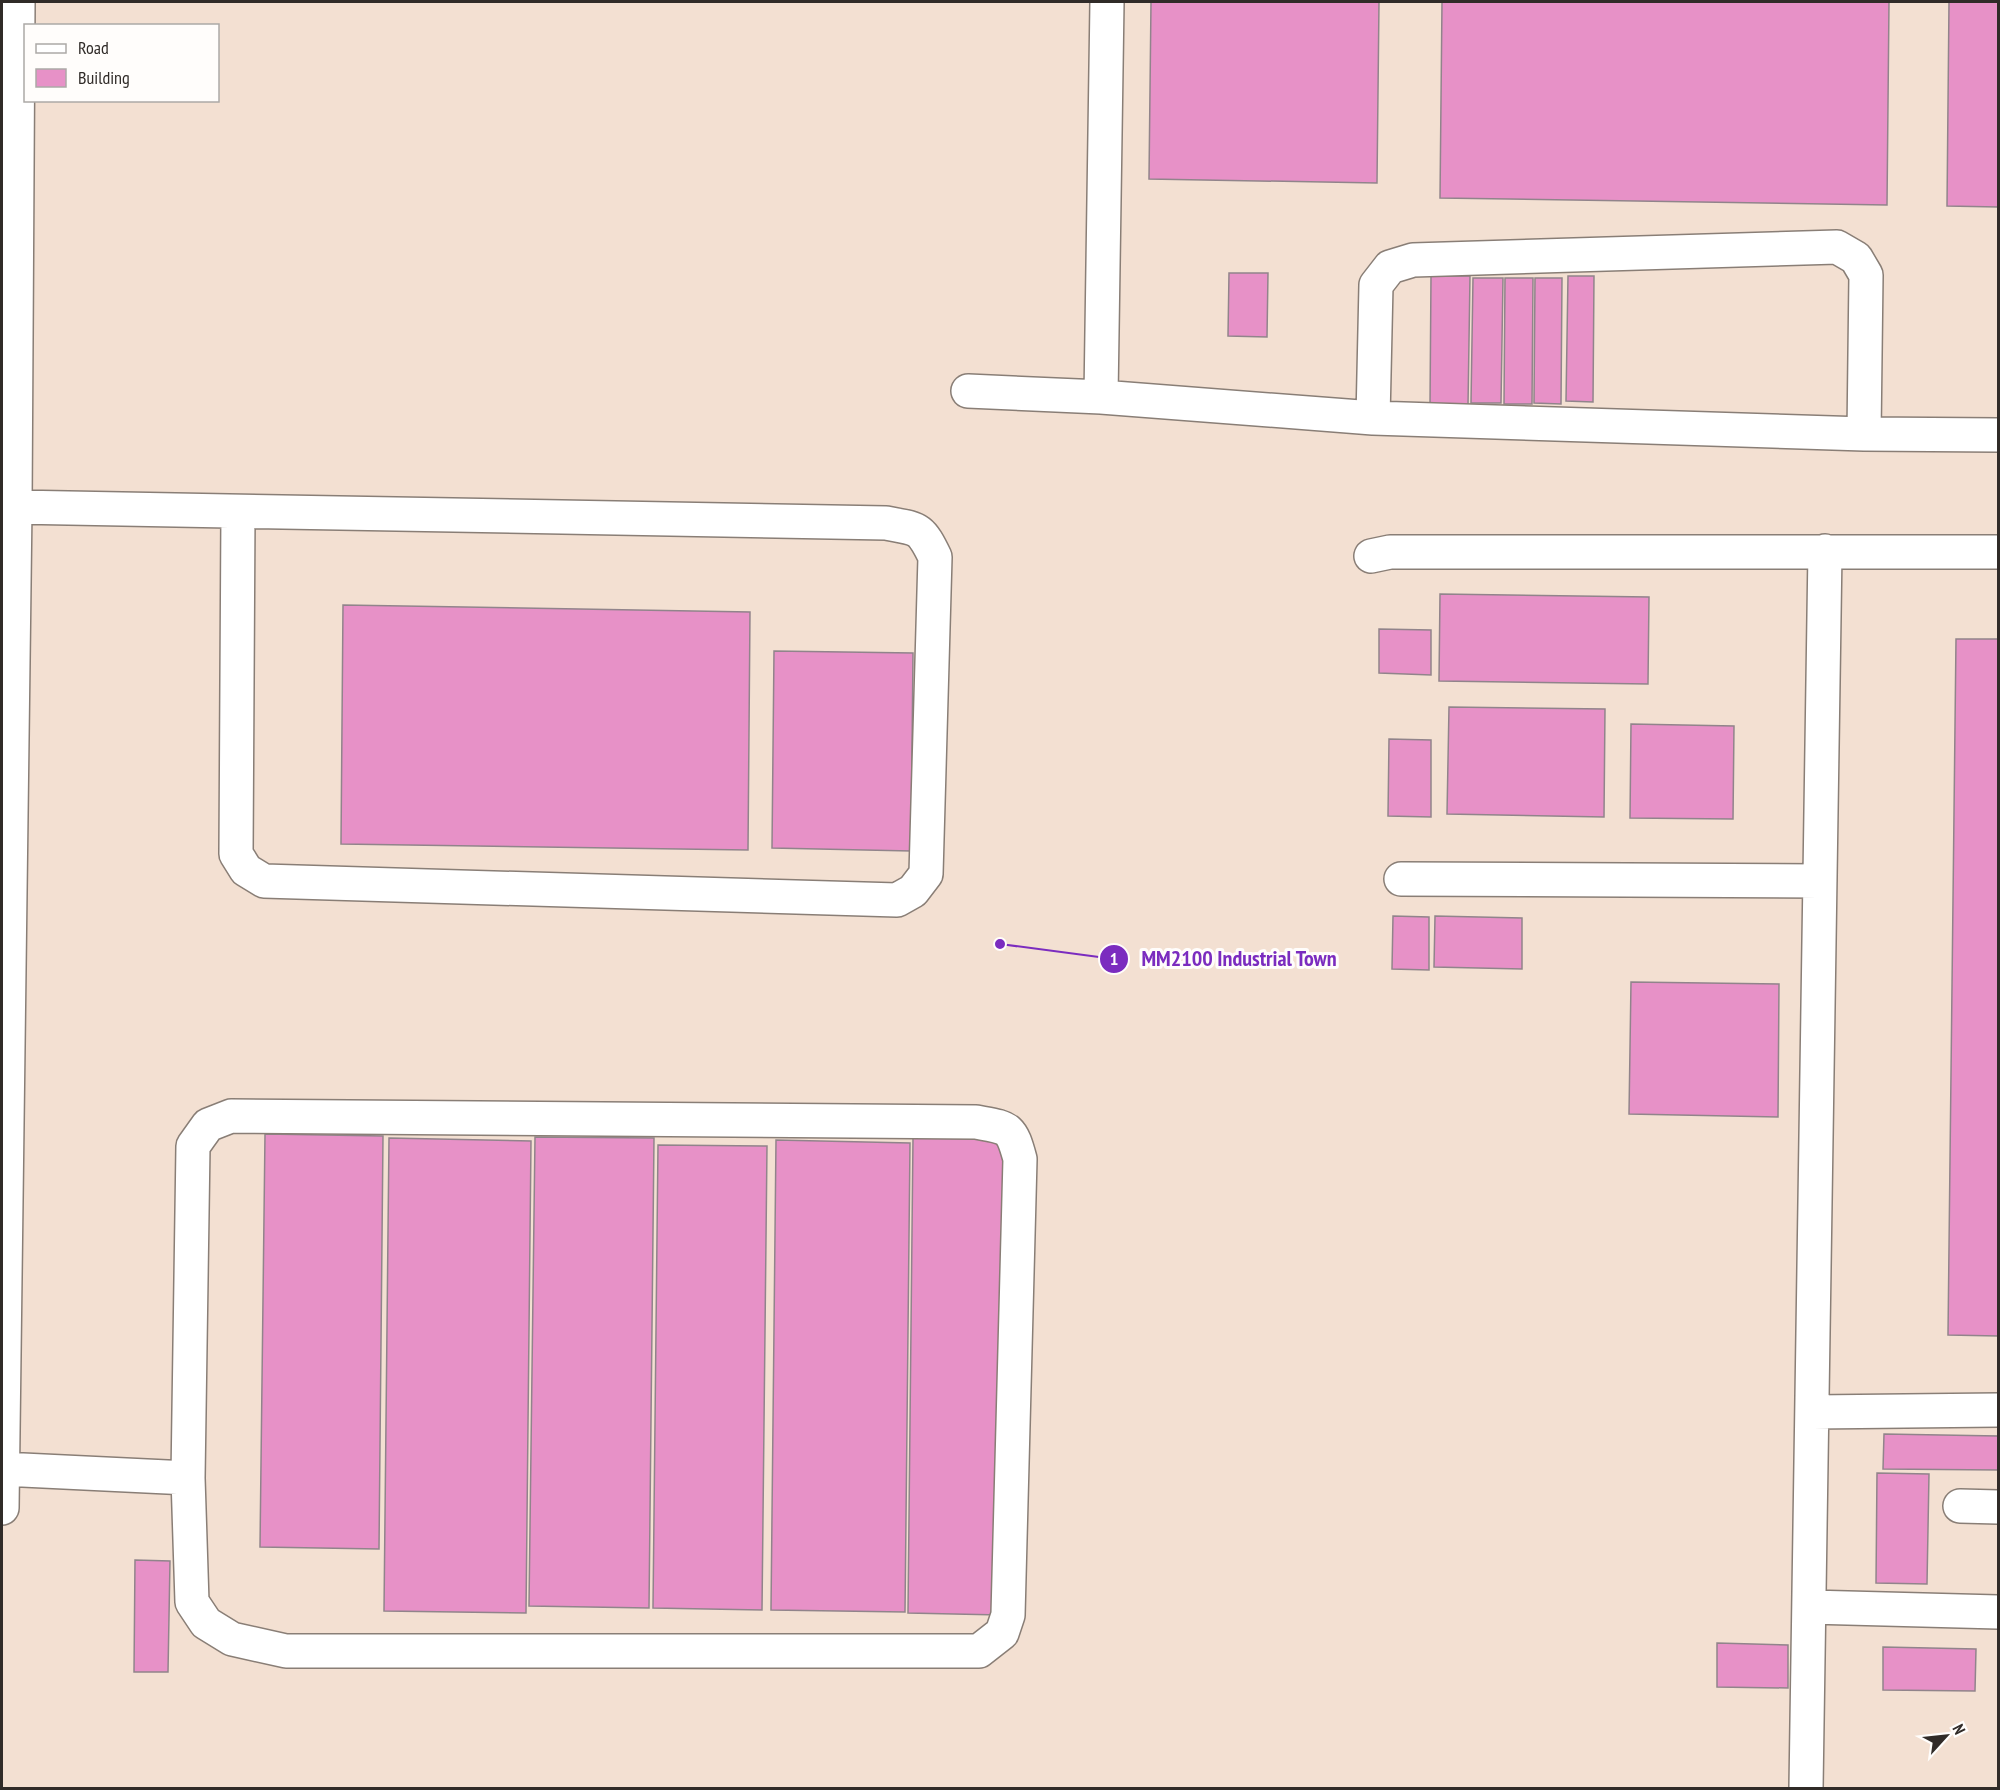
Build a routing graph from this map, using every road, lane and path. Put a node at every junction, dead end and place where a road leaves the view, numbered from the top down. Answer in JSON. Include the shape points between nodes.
{"nodes":[{"id":1,"x":18,"y":2,"type":"edge"},
{"id":2,"x":1107,"y":2,"type":"edge"},
{"id":3,"x":9,"y":105,"type":"edge"},
{"id":4,"x":968,"y":391,"type":"dead end"},
{"id":5,"x":1101,"y":397,"type":"junction"},
{"id":6,"x":1373,"y":418,"type":"junction"},
{"id":7,"x":1864,"y":434,"type":"junction"},
{"id":8,"x":1998,"y":435,"type":"edge"},
{"id":9,"x":15,"y":507,"type":"junction"},
{"id":10,"x":238,"y":512,"type":"junction"},
{"id":11,"x":1825,"y":551,"type":"junction"},
{"id":12,"x":1998,"y":552,"type":"edge"},
{"id":13,"x":1371,"y":555,"type":"dead end"},
{"id":14,"x":1401,"y":879,"type":"dead end"},
{"id":15,"x":1820,"y":881,"type":"junction"},
{"id":16,"x":1998,"y":1410,"type":"edge"},
{"id":17,"x":1813,"y":1412,"type":"junction"},
{"id":18,"x":2,"y":1469,"type":"edge"},
{"id":19,"x":188,"y":1478,"type":"junction"},
{"id":20,"x":1960,"y":1506,"type":"dead end"},
{"id":21,"x":1998,"y":1507,"type":"edge"},
{"id":22,"x":2,"y":1508,"type":"edge"},
{"id":23,"x":1810,"y":1607,"type":"junction"},
{"id":24,"x":1998,"y":1612,"type":"edge"},
{"id":25,"x":1806,"y":1788,"type":"edge"}],
"edges":[{"from":1,"to":3,"type":"street"},
{"from":2,"to":5,"type":"street"},
{"from":3,"to":9,"type":"street"},
{"from":4,"to":5,"type":"street"},
{"from":5,"to":6,"type":"street"},
{"from":6,"to":7,"type":"street"},
{"from":6,"to":7,"type":"street","via":[[1376,285],[1390,267],[1413,260],[1837,247],[1856,258],[1866,275]]},
{"from":7,"to":8,"type":"street"},
{"from":9,"to":10,"type":"street"},
{"from":9,"to":18,"type":"street"},
{"from":10,"to":10,"type":"street","via":[[886,523],[916,529],[935,557],[926,874],[912,891],[897,900],[264,881],[246,870],[236,854]]},
{"from":11,"to":12,"type":"street"},
{"from":11,"to":13,"type":"street"},
{"from":11,"to":15,"type":"street"},
{"from":14,"to":15,"type":"street"},
{"from":15,"to":17,"type":"street"},
{"from":16,"to":17,"type":"street"},
{"from":17,"to":23,"type":"street"},
{"from":18,"to":19,"type":"street"},
{"from":18,"to":22,"type":"street"},
{"from":19,"to":19,"type":"street","via":[[193,1146],[208,1125],[231,1116],[976,1122],[1009,1130],[1014,1137],[1020,1159],[1008,1615],[1002,1634],[979,1651],[286,1651],[232,1639],[206,1623],[192,1602]]},
{"from":20,"to":21,"type":"street"},
{"from":23,"to":24,"type":"street"},
{"from":23,"to":25,"type":"street"}]}
